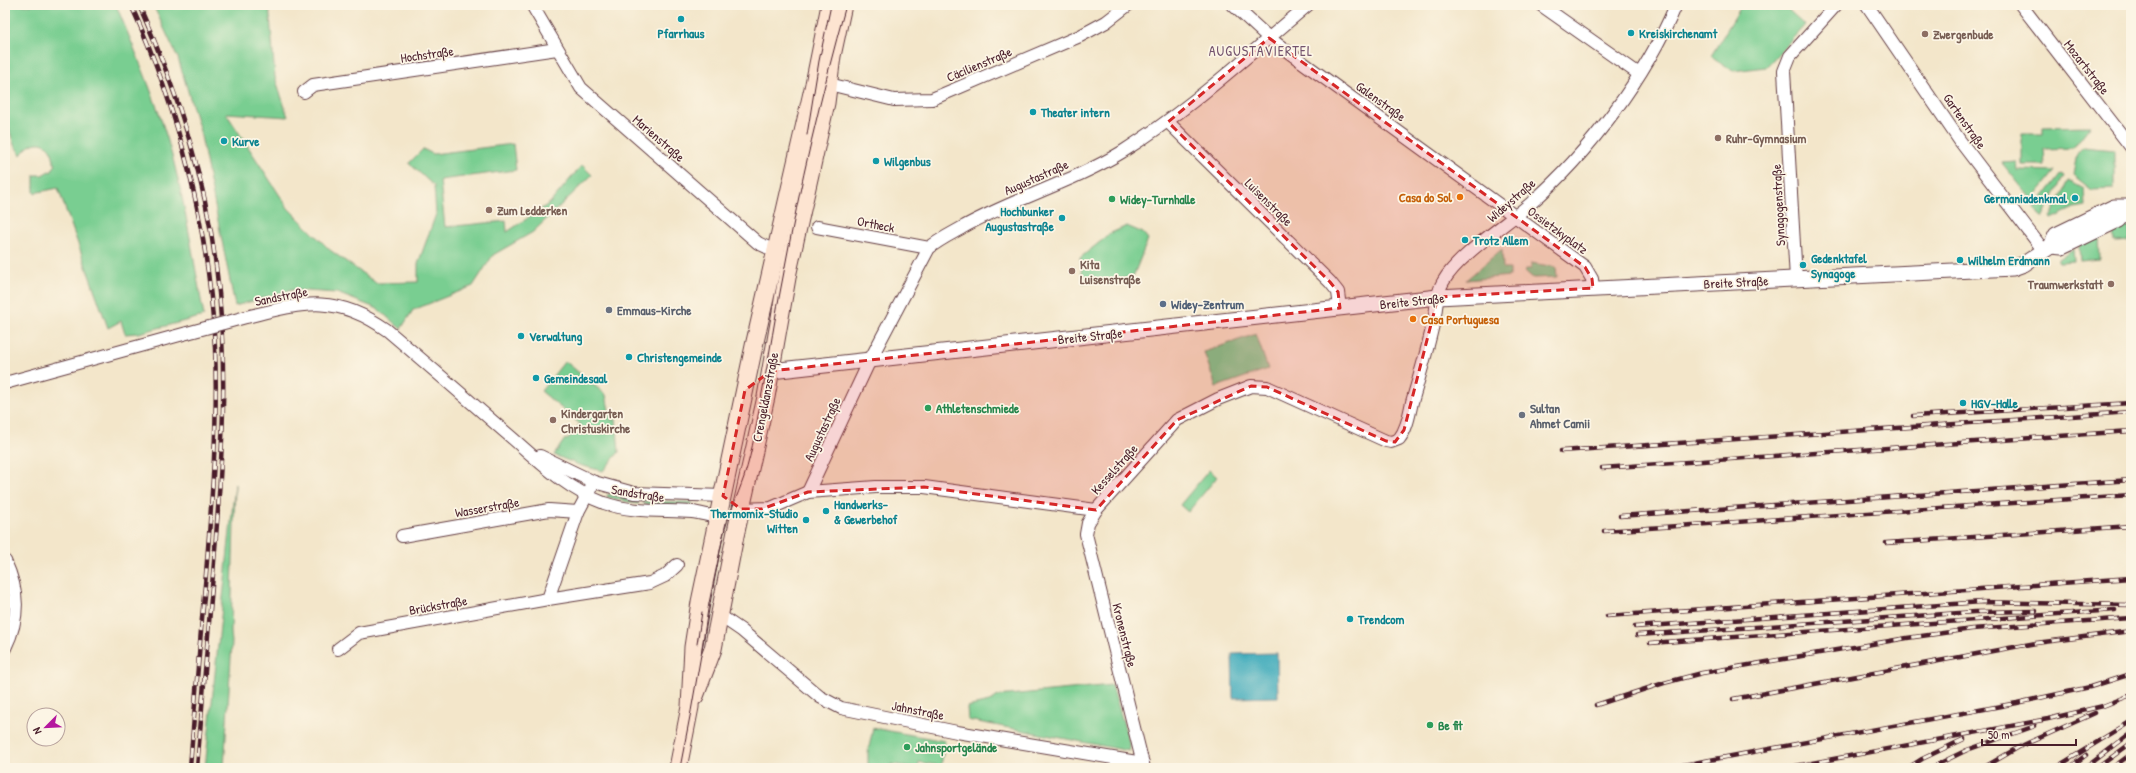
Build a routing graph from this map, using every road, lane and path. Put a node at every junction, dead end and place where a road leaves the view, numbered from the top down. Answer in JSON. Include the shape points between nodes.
{"nodes":[{"id":1,"x":532,"y":5,"type":"edge"},
{"id":2,"x":830,"y":5,"type":"edge"},
{"id":3,"x":843,"y":5,"type":"edge"},
{"id":4,"x":1128,"y":5,"type":"edge"},
{"id":5,"x":1233,"y":5,"type":"edge"},
{"id":6,"x":1308,"y":5,"type":"edge"},
{"id":7,"x":1541,"y":5,"type":"edge"},
{"id":8,"x":1676,"y":5,"type":"edge"},
{"id":9,"x":1836,"y":5,"type":"edge"},
{"id":10,"x":1867,"y":5,"type":"edge"},
{"id":11,"x":2021,"y":5,"type":"edge"},
{"id":12,"x":1269,"y":38,"type":"junction"},
{"id":13,"x":557,"y":49,"type":"junction"},
{"id":14,"x":1640,"y":74,"type":"junction"},
{"id":15,"x":821,"y":84,"type":"junction"},
{"id":16,"x":304,"y":92,"type":"dead end"},
{"id":17,"x":1168,"y":122,"type":"junction"},
{"id":18,"x":2130,"y":139,"type":"edge"},
{"id":19,"x":2129,"y":208,"type":"edge"},
{"id":20,"x":1514,"y":215,"type":"junction"},
{"id":21,"x":817,"y":227,"type":"dead end"},
{"id":22,"x":929,"y":248,"type":"junction"},
{"id":23,"x":2047,"y":249,"type":"junction"},
{"id":24,"x":775,"y":251,"type":"junction"},
{"id":25,"x":788,"y":272,"type":"junction"},
{"id":26,"x":1796,"y":279,"type":"junction"},
{"id":27,"x":1593,"y":288,"type":"junction"},
{"id":28,"x":1438,"y":297,"type":"junction"},
{"id":29,"x":1340,"y":308,"type":"junction"},
{"id":30,"x":870,"y":360,"type":"junction"},
{"id":31,"x":771,"y":371,"type":"junction"},
{"id":32,"x":5,"y":383,"type":"edge"},
{"id":33,"x":745,"y":390,"type":"junction"},
{"id":34,"x":1404,"y":430,"type":"joint"},
{"id":35,"x":523,"y":446,"type":"junction"},
{"id":36,"x":594,"y":482,"type":"junction"},
{"id":37,"x":808,"y":492,"type":"junction"},
{"id":38,"x":586,"y":495,"type":"junction"},
{"id":39,"x":723,"y":496,"type":"junction"},
{"id":40,"x":741,"y":509,"type":"junction"},
{"id":41,"x":1096,"y":510,"type":"junction"},
{"id":42,"x":578,"y":512,"type":"junction"},
{"id":43,"x":718,"y":517,"type":"junction"},
{"id":44,"x":402,"y":536,"type":"dead end"},
{"id":45,"x":5,"y":561,"type":"edge"},
{"id":46,"x":677,"y":565,"type":"dead end"},
{"id":47,"x":548,"y":599,"type":"junction"},
{"id":48,"x":700,"y":602,"type":"junction"},
{"id":49,"x":719,"y":615,"type":"junction"},
{"id":50,"x":5,"y":648,"type":"edge"},
{"id":51,"x":338,"y":649,"type":"dead end"},
{"id":52,"x":690,"y":708,"type":"junction"},
{"id":53,"x":1143,"y":766,"type":"edge"},
{"id":54,"x":678,"y":768,"type":"edge"}],
"edges":[{"from":1,"to":13,"type":"street","name":"Marienstraße"},
{"from":2,"to":15,"type":"main road","name":"Crengeldanzstraße"},
{"from":3,"to":15,"type":"main road","name":"Crengeldanzstraße","via":[[832,56]]},
{"from":4,"to":15,"type":"street","name":"Cäcilienstraße","via":[[1106,22],[1080,36],[932,99],[894,100]]},
{"from":5,"to":12,"type":"street","name":"Galenstraße"},
{"from":6,"to":12,"type":"street","name":"Augustastraße"},
{"from":7,"to":14,"type":"street"},
{"from":8,"to":14,"type":"street","name":"Wideystraße","via":[[1663,35]]},
{"from":9,"to":26,"type":"street","name":"Synagogenstraße","via":[[1790,56],[1784,71]]},
{"from":10,"to":23,"type":"street","name":"Gartenstraße","via":[[1960,141]]},
{"from":11,"to":18,"type":"street","name":"Mozartstraße"},
{"from":12,"to":17,"type":"street","name":"Augustastraße"},
{"from":12,"to":20,"type":"street","name":"Galenstraße"},
{"from":13,"to":16,"type":"street","name":"Hochstraße","via":[[313,84]]},
{"from":13,"to":24,"type":"street","name":"Marienstraße","via":[[581,88],[758,242]]},
{"from":14,"to":20,"type":"street","name":"Wideystraße","via":[[1606,122],[1570,164],[1530,204]]},
{"from":15,"to":24,"type":"main road","name":"Crengeldanzstraße"},
{"from":15,"to":25,"type":"main road","name":"Crengeldanzstraße"},
{"from":17,"to":22,"type":"street","name":"Augustastraße","via":[[1117,154],[985,215]]},
{"from":17,"to":29,"type":"street","name":"Luisenstraße","via":[[1330,282],[1338,292]]},
{"from":19,"to":23,"type":"street","name":"Breite Straße","via":[[2118,220],[2062,247]]},
{"from":20,"to":27,"type":"street","name":"Ossietzkyplatz","via":[[1585,267],[1592,279]]},
{"from":20,"to":28,"type":"street","name":"Wideystraße","via":[[1452,269],[1442,283]]},
{"from":21,"to":22,"type":"street","name":"Ortheck"},
{"from":22,"to":30,"type":"street","name":"Augustastraße"},
{"from":23,"to":26,"type":"street","name":"Breite Straße","via":[[2013,268]]},
{"from":24,"to":25,"type":"street","name":"Marienstraße"},
{"from":24,"to":33,"type":"main road","name":"Crengeldanzstraße"},
{"from":25,"to":31,"type":"main road","name":"Crengeldanzstraße"},
{"from":26,"to":27,"type":"street","name":"Breite Straße"},
{"from":27,"to":28,"type":"street","name":"Breite Straße"},
{"from":28,"to":29,"type":"street","name":"Breite Straße"},
{"from":28,"to":34,"type":"street","name":"Wideystraße","via":[[1433,326]]},
{"from":29,"to":30,"type":"street","name":"Breite Straße"},
{"from":30,"to":31,"type":"street","name":"Breite Straße"},
{"from":30,"to":37,"type":"street","name":"Augustastraße"},
{"from":31,"to":33,"type":"main road"},
{"from":31,"to":40,"type":"main road","name":"Crengeldanzstraße"},
{"from":32,"to":35,"type":"street","name":"Sandstraße","bridge":true,"via":[[246,317],[309,304],[330,304],[364,315],[386,330]]},
{"from":33,"to":39,"type":"main road","name":"Crengeldanzstraße"},
{"from":34,"to":41,"type":"street","name":"Kesselstraße","via":[[1399,439],[1391,442],[1267,387],[1251,386],[1177,420]]},
{"from":35,"to":36,"type":"street","name":"Sandstraße","via":[[559,467]]},
{"from":35,"to":38,"type":"street","name":"Sandstraße","via":[[554,475]]},
{"from":36,"to":38,"type":"street"},
{"from":36,"to":39,"type":"street","name":"Sandstraße","via":[[641,494]]},
{"from":37,"to":40,"type":"street","via":[[771,508]]},
{"from":37,"to":41,"type":"street","name":"Kesselstraße","via":[[876,487],[924,487]]},
{"from":38,"to":42,"type":"street"},
{"from":38,"to":43,"type":"street","name":"Sandstraße","via":[[617,507],[692,512]]},
{"from":39,"to":40,"type":"main road"},
{"from":39,"to":43,"type":"main road","name":"Crengeldanzstraße"},
{"from":40,"to":43,"type":"main road"},
{"from":40,"to":49,"type":"main road","name":"Crengeldanzstraße"},
{"from":41,"to":53,"type":"street","name":"Kronenstraße","via":[[1088,523],[1086,534]]},
{"from":42,"to":44,"type":"street","name":"Wasserstraße","via":[[549,510]]},
{"from":42,"to":47,"type":"street"},
{"from":43,"to":48,"type":"main road","name":"Crengeldanzstraße"},
{"from":45,"to":50,"type":"street","via":[[12,575],[16,608],[14,630]]},
{"from":46,"to":47,"type":"street","name":"Brückstraße","via":[[665,576],[650,583]]},
{"from":47,"to":51,"type":"street","name":"Brückstraße","via":[[359,633]]},
{"from":48,"to":49,"type":"main road"},
{"from":48,"to":52,"type":"main road","name":"Crengeldanzstraße","via":[[693,647]]},
{"from":49,"to":52,"type":"main road","name":"Crengeldanzstraße","via":[[713,649]]},
{"from":49,"to":53,"type":"street","name":"Jahnstraße","via":[[742,630],[820,697],[840,708]]},
{"from":52,"to":54,"type":"main road","name":"Crengeldanzstraße"}]}
